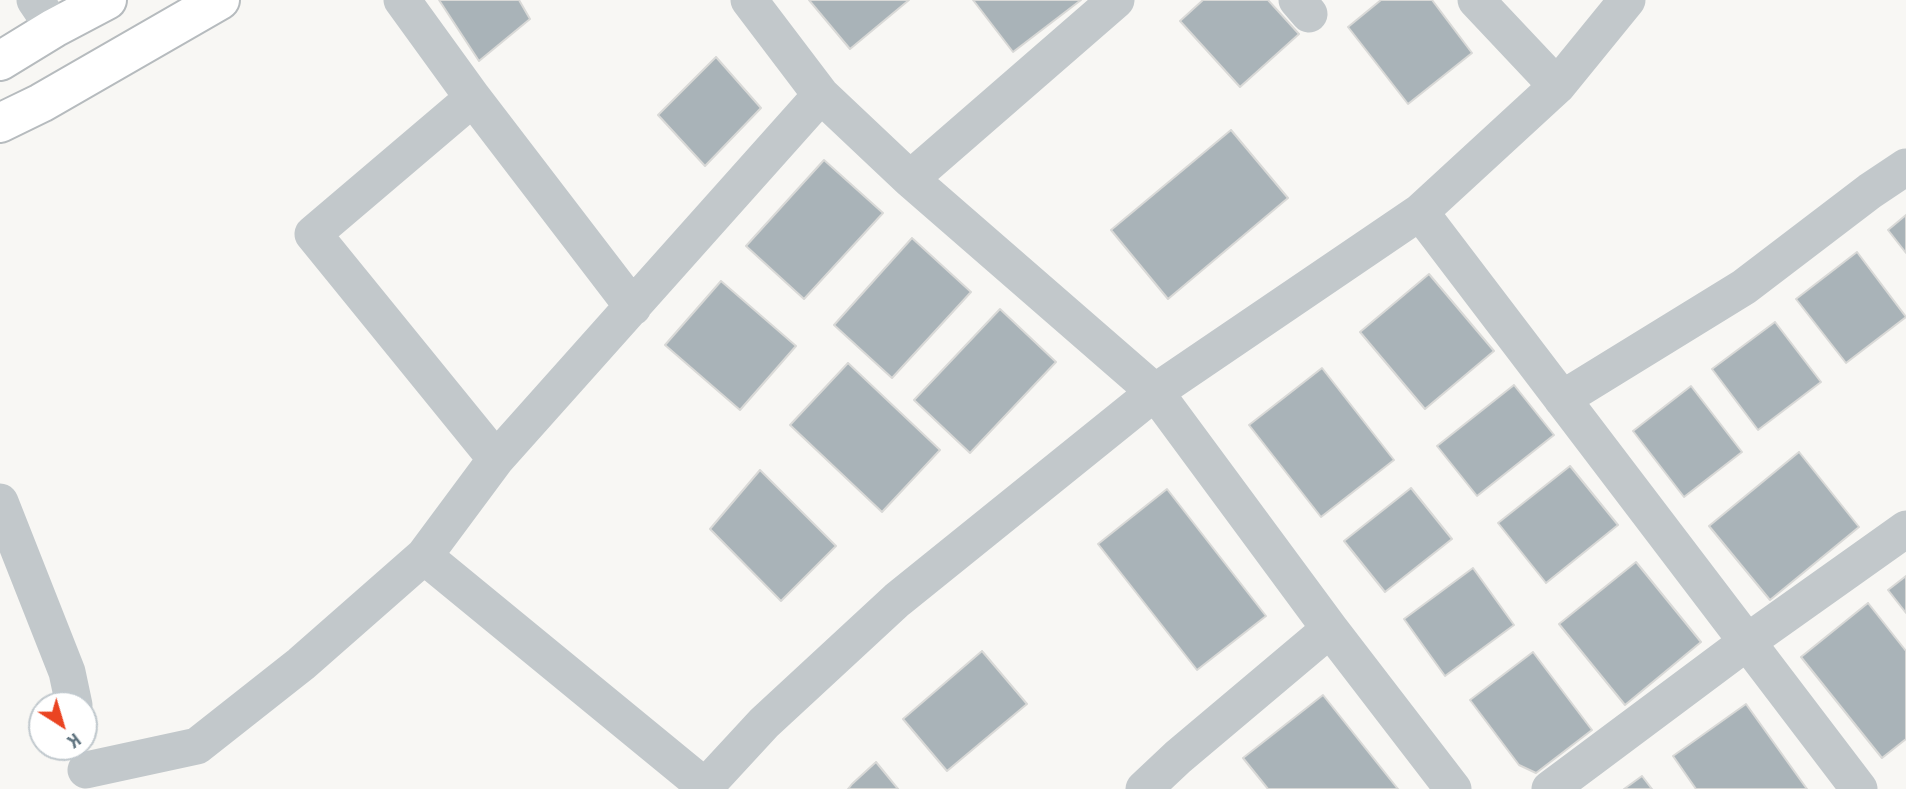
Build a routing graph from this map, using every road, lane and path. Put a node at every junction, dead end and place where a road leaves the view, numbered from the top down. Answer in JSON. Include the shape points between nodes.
{"nodes":[{"id":1,"x":107,"y":0,"type":"edge"},
{"id":2,"x":220,"y":0,"type":"edge"},
{"id":3,"x":402,"y":0,"type":"edge"},
{"id":4,"x":749,"y":0,"type":"edge"},
{"id":5,"x":1116,"y":0,"type":"edge"},
{"id":6,"x":1476,"y":0,"type":"edge"},
{"id":7,"x":1627,"y":0,"type":"edge"},
{"id":8,"x":45,"y":14,"type":"edge"},
{"id":9,"x":0,"y":61,"type":"edge"},
{"id":10,"x":1557,"y":86,"type":"junction"},
{"id":11,"x":821,"y":95,"type":"junction"},
{"id":12,"x":473,"y":98,"type":"junction"},
{"id":13,"x":0,"y":123,"type":"edge"},
{"id":14,"x":1906,"y":167,"type":"edge"},
{"id":15,"x":910,"y":179,"type":"junction"},
{"id":16,"x":1420,"y":212,"type":"junction"},
{"id":17,"x":633,"y":307,"type":"junction"},
{"id":18,"x":1155,"y":392,"type":"junction"},
{"id":19,"x":1562,"y":400,"type":"junction"},
{"id":20,"x":496,"y":459,"type":"junction"},
{"id":21,"x":0,"y":502,"type":"edge"},
{"id":22,"x":1906,"y":529,"type":"edge"},
{"id":23,"x":424,"y":556,"type":"junction"},
{"id":24,"x":1330,"y":629,"type":"junction"},
{"id":25,"x":1747,"y":642,"type":"junction"},
{"id":26,"x":71,"y":691,"type":"edge"},
{"id":27,"x":86,"y":769,"type":"edge"},
{"id":28,"x":705,"y":788,"type":"edge"},
{"id":29,"x":1144,"y":789,"type":"edge"},
{"id":30,"x":1453,"y":789,"type":"edge"},
{"id":31,"x":1550,"y":789,"type":"edge"},
{"id":32,"x":1859,"y":789,"type":"edge"}],
"edges":[{"from":1,"to":8,"type":"main road"},
{"from":2,"to":13,"type":"main road"},
{"from":3,"to":12,"type":"street"},
{"from":4,"to":11,"type":"street"},
{"from":5,"to":15,"type":"street"},
{"from":6,"to":10,"type":"street"},
{"from":7,"to":10,"type":"street"},
{"from":8,"to":9,"type":"main road"},
{"from":10,"to":16,"type":"street"},
{"from":11,"to":15,"type":"street"},
{"from":11,"to":17,"type":"street"},
{"from":12,"to":17,"type":"street"},
{"from":12,"to":20,"type":"street","via":[[313,234]]},
{"from":14,"to":19,"type":"street","via":[[1744,287]]},
{"from":15,"to":18,"type":"street"},
{"from":16,"to":18,"type":"street"},
{"from":16,"to":19,"type":"street"},
{"from":17,"to":20,"type":"street"},
{"from":18,"to":24,"type":"street"},
{"from":18,"to":28,"type":"street","via":[[897,600],[764,723]]},
{"from":19,"to":25,"type":"street"},
{"from":20,"to":23,"type":"street"},
{"from":21,"to":26,"type":"street"},
{"from":22,"to":25,"type":"street"},
{"from":23,"to":27,"type":"street","via":[[301,664],[197,746]]},
{"from":23,"to":28,"type":"street"},
{"from":24,"to":29,"type":"street"},
{"from":24,"to":30,"type":"street"},
{"from":25,"to":31,"type":"street"},
{"from":25,"to":32,"type":"street"}]}
